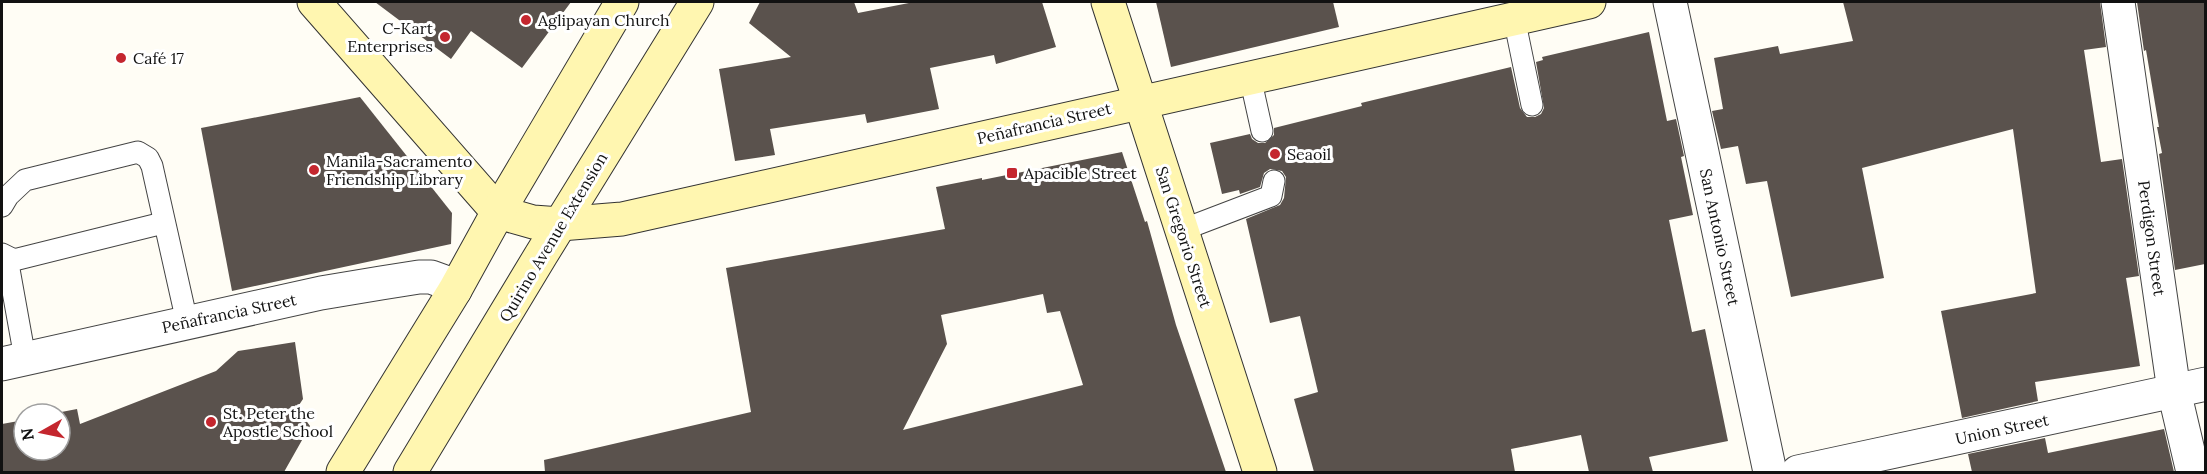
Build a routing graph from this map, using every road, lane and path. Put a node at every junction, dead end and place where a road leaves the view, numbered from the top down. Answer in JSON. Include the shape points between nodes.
{"nodes":[{"id":1,"x":314,"y":2,"type":"edge"},
{"id":2,"x":622,"y":2,"type":"edge"},
{"id":3,"x":697,"y":2,"type":"edge"},
{"id":4,"x":1108,"y":2,"type":"edge"},
{"id":5,"x":1588,"y":2,"type":"edge"},
{"id":6,"x":1670,"y":2,"type":"edge"},
{"id":7,"x":2118,"y":2,"type":"edge"},
{"id":8,"x":1514,"y":18,"type":"junction"},
{"id":9,"x":1250,"y":77,"type":"junction"},
{"id":10,"x":1141,"y":101,"type":"junction"},
{"id":11,"x":1532,"y":105,"type":"dead end"},
{"id":12,"x":1262,"y":130,"type":"dead end"},
{"id":13,"x":1274,"y":181,"type":"dead end"},
{"id":14,"x":2,"y":206,"type":"edge"},
{"id":15,"x":498,"y":212,"type":"junction"},
{"id":16,"x":163,"y":223,"type":"junction"},
{"id":17,"x":560,"y":224,"type":"junction"},
{"id":18,"x":1182,"y":230,"type":"junction"},
{"id":19,"x":4,"y":256,"type":"edge"},
{"id":20,"x":455,"y":290,"type":"junction"},
{"id":21,"x":188,"y":322,"type":"junction"},
{"id":22,"x":13,"y":361,"type":"edge"},
{"id":23,"x":2205,"y":384,"type":"edge"},
{"id":24,"x":2174,"y":391,"type":"junction"},
{"id":25,"x":343,"y":472,"type":"edge"},
{"id":26,"x":410,"y":472,"type":"edge"},
{"id":27,"x":1260,"y":472,"type":"edge"},
{"id":28,"x":1770,"y":472,"type":"edge"},
{"id":29,"x":1798,"y":472,"type":"edge"},
{"id":30,"x":2193,"y":472,"type":"edge"}],
"edges":[{"from":1,"to":15,"type":"street"},
{"from":2,"to":15,"type":"street"},
{"from":3,"to":17,"type":"street","name":"Quirino Avenue Extension"},
{"from":4,"to":10,"type":"street","name":"San Gregorio Street"},
{"from":5,"to":8,"type":"street","name":"Peñafrancia Street"},
{"from":6,"to":28,"type":"street","name":"San Antonio Street"},
{"from":7,"to":24,"type":"street","name":"Perdigon Street"},
{"from":8,"to":9,"type":"street","name":"Peñafrancia Street"},
{"from":8,"to":11,"type":"lane"},
{"from":9,"to":10,"type":"street","name":"Peñafrancia Street"},
{"from":9,"to":12,"type":"lane"},
{"from":10,"to":17,"type":"street","name":"Peñafrancia Street","via":[[622,219]]},
{"from":10,"to":18,"type":"street","name":"San Gregorio Street"},
{"from":13,"to":18,"type":"lane","via":[[1270,196]]},
{"from":14,"to":16,"type":"lane","via":[[25,180],[138,152],[152,166]]},
{"from":15,"to":17,"type":"street","name":"Peñafrancia Street","via":[[533,222]]},
{"from":15,"to":20,"type":"street"},
{"from":16,"to":19,"type":"lane","via":[[14,260]]},
{"from":16,"to":21,"type":"lane"},
{"from":17,"to":26,"type":"street","name":"Quirino Avenue Extension"},
{"from":18,"to":27,"type":"street","name":"San Gregorio Street"},
{"from":19,"to":22,"type":"lane"},
{"from":20,"to":21,"type":"street","name":"Peñafrancia Street","via":[[442,281],[419,276]]},
{"from":20,"to":25,"type":"street"},
{"from":21,"to":22,"type":"street","name":"Peñafrancia Street"},
{"from":23,"to":24,"type":"street","name":"Union Street"},
{"from":24,"to":29,"type":"street","name":"Union Street"},
{"from":24,"to":30,"type":"street","name":"Perdigon Street"}]}
